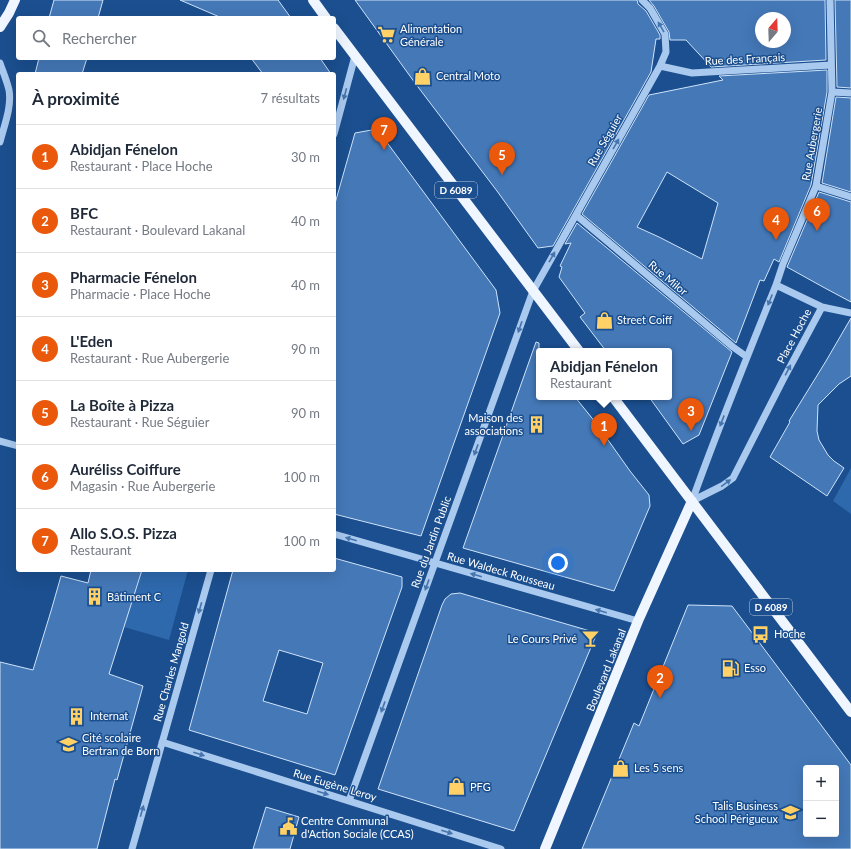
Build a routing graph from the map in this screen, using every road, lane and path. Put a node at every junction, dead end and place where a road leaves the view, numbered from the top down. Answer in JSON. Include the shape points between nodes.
{"nodes":[{"id":1,"x":15,"y":0,"type":"edge"},
{"id":2,"x":313,"y":0,"type":"edge"},
{"id":3,"x":642,"y":0,"type":"edge"},
{"id":4,"x":830,"y":0,"type":"edge"},
{"id":5,"x":325,"y":16,"type":"edge"},
{"id":6,"x":0,"y":27,"type":"edge"},
{"id":7,"x":336,"y":31,"type":"edge"},
{"id":8,"x":355,"y":56,"type":"junction"},
{"id":9,"x":0,"y":63,"type":"edge"},
{"id":10,"x":831,"y":65,"type":"junction"},
{"id":11,"x":660,"y":66,"type":"junction"},
{"id":12,"x":832,"y":92,"type":"junction"},
{"id":13,"x":851,"y":93,"type":"edge"},
{"id":14,"x":336,"y":127,"type":"edge"},
{"id":15,"x":0,"y":142,"type":"edge"},
{"id":16,"x":816,"y":186,"type":"junction"},
{"id":17,"x":851,"y":197,"type":"edge"},
{"id":18,"x":576,"y":215,"type":"junction"},
{"id":19,"x":776,"y":285,"type":"junction"},
{"id":20,"x":533,"y":290,"type":"junction"},
{"id":21,"x":822,"y":307,"type":"junction"},
{"id":22,"x":851,"y":313,"type":"edge"},
{"id":23,"x":576,"y":348,"type":"edge"},
{"id":24,"x":747,"y":357,"type":"junction"},
{"id":25,"x":615,"y":400,"type":"edge"},
{"id":26,"x":0,"y":441,"type":"edge"},
{"id":27,"x":16,"y":445,"type":"edge"},
{"id":28,"x":692,"y":501,"type":"junction"},
{"id":29,"x":336,"y":535,"type":"edge"},
{"id":30,"x":435,"y":563,"type":"junction"},
{"id":31,"x":210,"y":572,"type":"edge"},
{"id":32,"x":638,"y":621,"type":"junction"},
{"id":33,"x":851,"y":712,"type":"edge"},
{"id":34,"x":162,"y":742,"type":"junction"},
{"id":35,"x":349,"y":801,"type":"junction"},
{"id":36,"x":132,"y":849,"type":"edge"},
{"id":37,"x":501,"y":849,"type":"edge"},
{"id":38,"x":545,"y":849,"type":"edge"}],
"edges":[{"from":1,"to":6,"type":"main road"},
{"from":2,"to":5,"type":"main road"},
{"from":11,"to":3,"type":"street","name":"Rue Séguier","one_way":true,"via":[[666,52],[665,34],[650,8]]},
{"from":4,"to":10,"type":"street","name":"Rue Aubergerie"},
{"from":7,"to":8,"type":"main road","number":"D 6089"},
{"from":8,"to":14,"type":"street","one_way":true},
{"from":8,"to":20,"type":"main road","number":"D 6089"},
{"from":9,"to":15,"type":"street","via":[[9,91],[9,106]]},
{"from":10,"to":11,"type":"street","name":"Rue des Français","via":[[692,73]]},
{"from":10,"to":12,"type":"street","name":"Rue Aubergerie"},
{"from":18,"to":11,"type":"street","name":"Rue Séguier","one_way":true},
{"from":12,"to":13,"type":"street"},
{"from":12,"to":16,"type":"street","name":"Rue Aubergerie"},
{"from":16,"to":17,"type":"street"},
{"from":16,"to":19,"type":"street","name":"Rue Aubergerie"},
{"from":20,"to":18,"type":"street","name":"Rue Séguier","one_way":true},
{"from":18,"to":24,"type":"street","name":"Rue Milor"},
{"from":19,"to":21,"type":"street","name":"Place Hoche"},
{"from":19,"to":24,"type":"street","one_way":true},
{"from":20,"to":23,"type":"main road","number":"D 6089"},
{"from":20,"to":30,"type":"street","name":"Rue du Jardin Public","one_way":true},
{"from":21,"to":22,"type":"street"},
{"from":28,"to":21,"type":"street","name":"Place Hoche","one_way":true,"via":[[733,478]]},
{"from":24,"to":28,"type":"street","one_way":true},
{"from":25,"to":28,"type":"main road","number":"D 6089"},
{"from":26,"to":27,"type":"street"},
{"from":28,"to":32,"type":"main road","name":"Boulevard Lakanal"},
{"from":28,"to":33,"type":"main road","number":"D 6089"},
{"from":30,"to":29,"type":"street","name":"Rue Waldeck Rousseau","one_way":true},
{"from":32,"to":30,"type":"street","name":"Rue Waldeck Rousseau","one_way":true},
{"from":30,"to":35,"type":"street","name":"Rue du Jardin Public","one_way":true},
{"from":31,"to":34,"type":"street","name":"Rue Charles Mangold","one_way":true},
{"from":32,"to":38,"type":"main road","name":"Boulevard Lakanal"},
{"from":34,"to":35,"type":"street","name":"Rue Eugène Leroy","one_way":true},
{"from":36,"to":34,"type":"street","name":"Rue Charles Mangold","one_way":true},
{"from":35,"to":37,"type":"street","name":"Rue Eugène Leroy","one_way":true}]}
